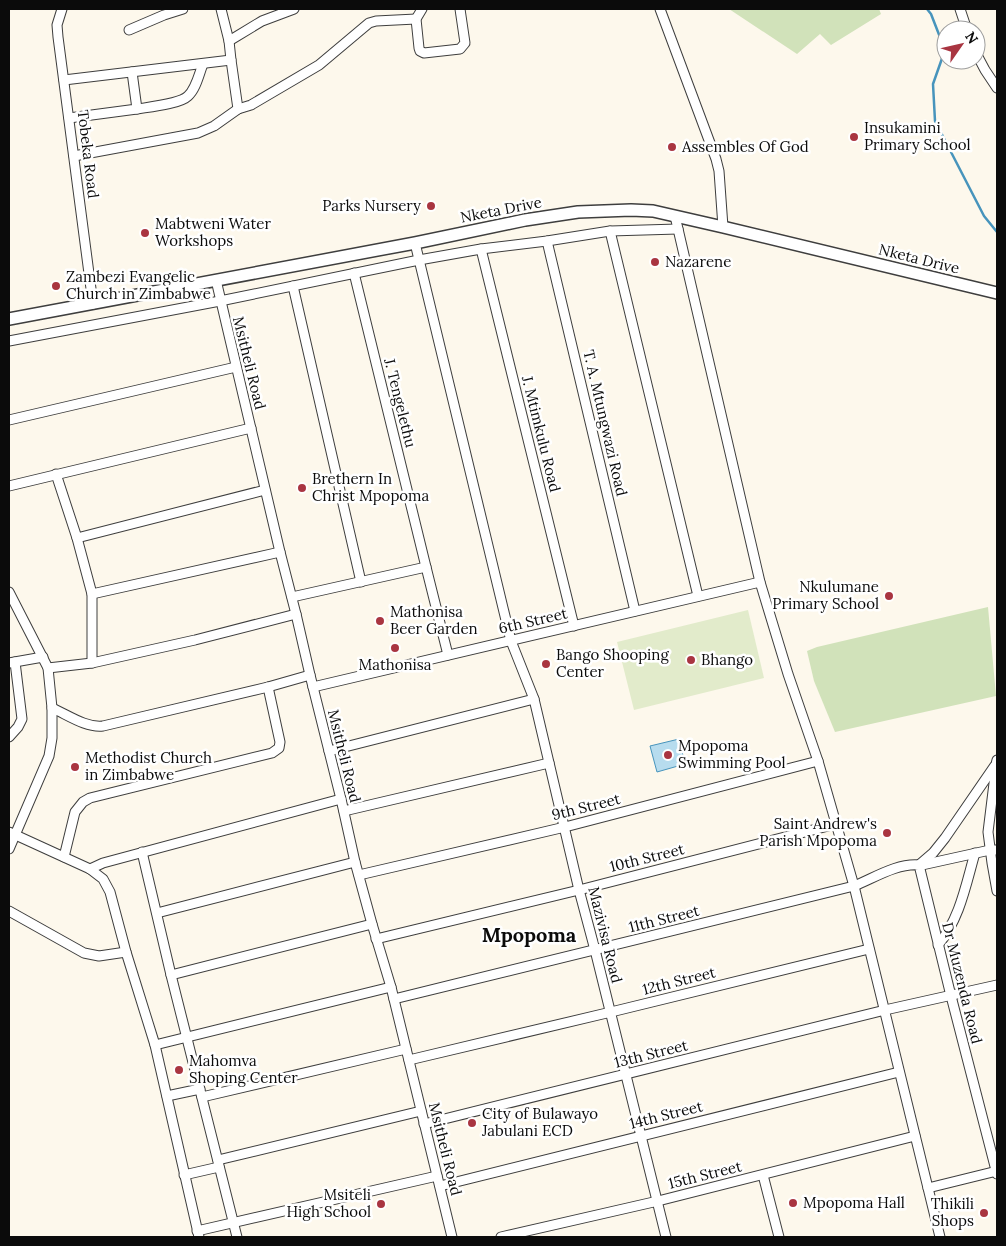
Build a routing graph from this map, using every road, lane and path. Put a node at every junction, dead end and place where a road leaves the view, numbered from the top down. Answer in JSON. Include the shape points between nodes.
{"nodes":[{"id":1,"x":62,"y":9,"type":"edge"},
{"id":2,"x":183,"y":9,"type":"edge"},
{"id":3,"x":221,"y":9,"type":"edge"},
{"id":4,"x":294,"y":9,"type":"edge"},
{"id":5,"x":422,"y":9,"type":"edge"},
{"id":6,"x":460,"y":9,"type":"edge"},
{"id":7,"x":660,"y":9,"type":"edge"},
{"id":8,"x":161,"y":12,"type":"edge"},
{"id":9,"x":416,"y":19,"type":"junction"},
{"id":10,"x":129,"y":30,"type":"dead end"},
{"id":11,"x":229,"y":41,"type":"junction"},
{"id":12,"x":231,"y":60,"type":"junction"},
{"id":13,"x":203,"y":64,"type":"junction"},
{"id":14,"x":985,"y":70,"type":"edge"},
{"id":15,"x":132,"y":72,"type":"junction"},
{"id":16,"x":64,"y":80,"type":"junction"},
{"id":17,"x":997,"y":88,"type":"edge"},
{"id":18,"x":137,"y":109,"type":"junction"},
{"id":19,"x":238,"y":109,"type":"junction"},
{"id":20,"x":69,"y":118,"type":"junction"},
{"id":21,"x":74,"y":156,"type":"junction"},
{"id":22,"x":675,"y":216,"type":"junction"},
{"id":23,"x":723,"y":227,"type":"junction"},
{"id":24,"x":678,"y":229,"type":"junction"},
{"id":25,"x":610,"y":231,"type":"junction"},
{"id":26,"x":547,"y":241,"type":"junction"},
{"id":27,"x":415,"y":243,"type":"junction"},
{"id":28,"x":481,"y":249,"type":"junction"},
{"id":29,"x":419,"y":260,"type":"junction"},
{"id":30,"x":354,"y":273,"type":"junction"},
{"id":31,"x":216,"y":280,"type":"junction"},
{"id":32,"x":293,"y":286,"type":"junction"},
{"id":33,"x":997,"y":293,"type":"edge"},
{"id":34,"x":220,"y":301,"type":"junction"},
{"id":35,"x":93,"y":304,"type":"junction"},
{"id":36,"x":9,"y":319,"type":"edge"},
{"id":37,"x":9,"y":341,"type":"edge"},
{"id":38,"x":236,"y":367,"type":"junction"},
{"id":39,"x":9,"y":420,"type":"edge"},
{"id":40,"x":251,"y":428,"type":"junction"},
{"id":41,"x":56,"y":474,"type":"junction"},
{"id":42,"x":9,"y":486,"type":"edge"},
{"id":43,"x":265,"y":490,"type":"junction"},
{"id":44,"x":77,"y":538,"type":"junction"},
{"id":45,"x":280,"y":552,"type":"junction"},
{"id":46,"x":426,"y":567,"type":"junction"},
{"id":47,"x":361,"y":582,"type":"junction"},
{"id":48,"x":760,"y":582,"type":"junction"},
{"id":49,"x":9,"y":592,"type":"edge"},
{"id":50,"x":92,"y":594,"type":"junction"},
{"id":51,"x":698,"y":596,"type":"junction"},
{"id":52,"x":292,"y":597,"type":"junction"},
{"id":53,"x":635,"y":611,"type":"junction"},
{"id":54,"x":296,"y":614,"type":"junction"},
{"id":55,"x":574,"y":626,"type":"junction"},
{"id":56,"x":511,"y":641,"type":"junction"},
{"id":57,"x":448,"y":655,"type":"junction"},
{"id":58,"x":43,"y":657,"type":"junction"},
{"id":59,"x":12,"y":662,"type":"edge"},
{"id":60,"x":92,"y":663,"type":"junction"},
{"id":61,"x":48,"y":668,"type":"junction"},
{"id":62,"x":310,"y":675,"type":"junction"},
{"id":63,"x":268,"y":687,"type":"junction"},
{"id":64,"x":313,"y":687,"type":"junction"},
{"id":65,"x":534,"y":699,"type":"junction"},
{"id":66,"x":52,"y":708,"type":"junction"},
{"id":67,"x":9,"y":737,"type":"edge"},
{"id":68,"x":329,"y":751,"type":"junction"},
{"id":69,"x":818,"y":761,"type":"junction"},
{"id":70,"x":550,"y":763,"type":"junction"},
{"id":71,"x":997,"y":763,"type":"edge"},
{"id":72,"x":341,"y":799,"type":"junction"},
{"id":73,"x":344,"y":811,"type":"junction"},
{"id":74,"x":836,"y":824,"type":"junction"},
{"id":75,"x":565,"y":827,"type":"junction"},
{"id":76,"x":12,"y":833,"type":"edge"},
{"id":77,"x":9,"y":849,"type":"edge"},
{"id":78,"x":994,"y":850,"type":"edge"},
{"id":79,"x":142,"y":852,"type":"junction"},
{"id":80,"x":975,"y":853,"type":"junction"},
{"id":81,"x":64,"y":857,"type":"junction"},
{"id":82,"x":355,"y":862,"type":"junction"},
{"id":83,"x":919,"y":865,"type":"junction"},
{"id":84,"x":90,"y":869,"type":"junction"},
{"id":85,"x":359,"y":875,"type":"junction"},
{"id":86,"x":854,"y":886,"type":"junction"},
{"id":87,"x":579,"y":890,"type":"junction"},
{"id":88,"x":997,"y":891,"type":"edge"},
{"id":89,"x":9,"y":911,"type":"edge"},
{"id":90,"x":157,"y":913,"type":"junction"},
{"id":91,"x":372,"y":924,"type":"junction"},
{"id":92,"x":376,"y":938,"type":"junction"},
{"id":93,"x":938,"y":945,"type":"junction"},
{"id":94,"x":869,"y":949,"type":"junction"},
{"id":95,"x":595,"y":950,"type":"junction"},
{"id":96,"x":126,"y":952,"type":"junction"},
{"id":97,"x":171,"y":975,"type":"junction"},
{"id":98,"x":997,"y":985,"type":"edge"},
{"id":99,"x":391,"y":987,"type":"junction"},
{"id":100,"x":951,"y":996,"type":"junction"},
{"id":101,"x":394,"y":999,"type":"junction"},
{"id":102,"x":885,"y":1010,"type":"junction"},
{"id":103,"x":611,"y":1012,"type":"junction"},
{"id":104,"x":186,"y":1036,"type":"junction"},
{"id":105,"x":155,"y":1045,"type":"junction"},
{"id":106,"x":406,"y":1048,"type":"junction"},
{"id":107,"x":409,"y":1060,"type":"junction"},
{"id":108,"x":900,"y":1072,"type":"junction"},
{"id":109,"x":626,"y":1074,"type":"junction"},
{"id":110,"x":201,"y":1093,"type":"junction"},
{"id":111,"x":166,"y":1096,"type":"junction"},
{"id":112,"x":421,"y":1111,"type":"junction"},
{"id":113,"x":424,"y":1124,"type":"junction"},
{"id":114,"x":641,"y":1136,"type":"junction"},
{"id":115,"x":915,"y":1136,"type":"junction"},
{"id":116,"x":218,"y":1163,"type":"junction"},
{"id":117,"x":997,"y":1173,"type":"edge"},
{"id":118,"x":763,"y":1174,"type":"junction"},
{"id":119,"x":184,"y":1175,"type":"junction"},
{"id":120,"x":437,"y":1176,"type":"junction"},
{"id":121,"x":440,"y":1186,"type":"junction"},
{"id":122,"x":928,"y":1188,"type":"junction"},
{"id":123,"x":658,"y":1201,"type":"junction"},
{"id":124,"x":233,"y":1223,"type":"junction"},
{"id":125,"x":198,"y":1234,"type":"edge"},
{"id":126,"x":237,"y":1237,"type":"edge"},
{"id":127,"x":452,"y":1237,"type":"edge"},
{"id":128,"x":502,"y":1237,"type":"edge"},
{"id":129,"x":666,"y":1237,"type":"edge"},
{"id":130,"x":779,"y":1237,"type":"edge"},
{"id":131,"x":940,"y":1237,"type":"edge"}],
"edges":[{"from":1,"to":16,"type":"street","name":"Tobeka Road","via":[[57,26]]},
{"from":2,"to":8,"type":"street"},
{"from":3,"to":11,"type":"street"},
{"from":4,"to":11,"type":"street","via":[[262,21]]},
{"from":5,"to":9,"type":"street"},
{"from":6,"to":9,"type":"street","via":[[465,43],[460,49],[420,51]]},
{"from":7,"to":23,"type":"street","via":[[720,171]]},
{"from":8,"to":10,"type":"street"},
{"from":9,"to":19,"type":"street","via":[[372,22],[319,65],[252,105]]},
{"from":11,"to":12,"type":"street"},
{"from":12,"to":13,"type":"street"},
{"from":12,"to":19,"type":"street"},
{"from":13,"to":15,"type":"street"},
{"from":13,"to":18,"type":"street","via":[[188,97]]},
{"from":14,"to":17,"type":"street"},
{"from":15,"to":16,"type":"street"},
{"from":15,"to":18,"type":"street"},
{"from":16,"to":20,"type":"street","name":"Tobeka Road"},
{"from":18,"to":20,"type":"street"},
{"from":19,"to":21,"type":"street","via":[[198,134]]},
{"from":20,"to":21,"type":"street","name":"Tobeka Road"},
{"from":21,"to":35,"type":"street","name":"Tobeka Road"},
{"from":22,"to":23,"type":"street","name":"Nketa Drive"},
{"from":22,"to":24,"type":"street"},
{"from":22,"to":27,"type":"street","name":"Nketa Drive","via":[[631,210],[578,212]]},
{"from":23,"to":33,"type":"street","name":"Nketa Drive"},
{"from":24,"to":25,"type":"street"},
{"from":24,"to":48,"type":"street"},
{"from":25,"to":26,"type":"street"},
{"from":25,"to":51,"type":"street"},
{"from":26,"to":28,"type":"street"},
{"from":26,"to":53,"type":"street","name":"T. A. Mtungwazi Road"},
{"from":27,"to":29,"type":"street","name":"Mazivisa Road"},
{"from":27,"to":31,"type":"street","name":"Nketa Drive"},
{"from":28,"to":29,"type":"street"},
{"from":28,"to":55,"type":"street","name":"J. Mtimkulu Road"},
{"from":29,"to":30,"type":"street"},
{"from":29,"to":56,"type":"street","name":"Mazivisa Road"},
{"from":30,"to":32,"type":"street"},
{"from":30,"to":46,"type":"street","name":"J. Tengelethu"},
{"from":31,"to":34,"type":"street","name":"Msitheli Road"},
{"from":31,"to":35,"type":"street","name":"Nketa Drive"},
{"from":32,"to":34,"type":"street"},
{"from":32,"to":47,"type":"street"},
{"from":34,"to":37,"type":"street"},
{"from":34,"to":38,"type":"street","name":"Msitheli Road"},
{"from":35,"to":36,"type":"street","name":"Nketa Drive"},
{"from":38,"to":39,"type":"street"},
{"from":38,"to":40,"type":"street","name":"Msitheli Road"},
{"from":40,"to":41,"type":"street"},
{"from":40,"to":43,"type":"street","name":"Msitheli Road"},
{"from":41,"to":42,"type":"street"},
{"from":41,"to":44,"type":"street"},
{"from":43,"to":44,"type":"street"},
{"from":43,"to":45,"type":"street","name":"Msitheli Road"},
{"from":44,"to":50,"type":"street"},
{"from":45,"to":50,"type":"street"},
{"from":45,"to":52,"type":"street","name":"Msitheli Road"},
{"from":46,"to":47,"type":"street"},
{"from":46,"to":57,"type":"street","name":"J. Tengelethu"},
{"from":47,"to":52,"type":"street"},
{"from":48,"to":51,"type":"street","name":"6th Street"},
{"from":48,"to":69,"type":"street"},
{"from":49,"to":58,"type":"street"},
{"from":50,"to":60,"type":"street"},
{"from":51,"to":53,"type":"street","name":"6th Street"},
{"from":52,"to":54,"type":"street","name":"Msitheli Road"},
{"from":53,"to":55,"type":"street","name":"6th Street"},
{"from":54,"to":60,"type":"street"},
{"from":54,"to":62,"type":"street","name":"Msitheli Road"},
{"from":55,"to":56,"type":"street","name":"6th Street"},
{"from":56,"to":57,"type":"street","name":"6th Street"},
{"from":56,"to":65,"type":"street","name":"Mazivisa Road"},
{"from":57,"to":64,"type":"street","name":"6th Street"},
{"from":58,"to":59,"type":"street"},
{"from":58,"to":61,"type":"street"},
{"from":59,"to":67,"type":"street","via":[[22,719]]},
{"from":60,"to":61,"type":"street"},
{"from":61,"to":66,"type":"street"},
{"from":62,"to":63,"type":"street"},
{"from":62,"to":64,"type":"street","name":"Msitheli Road"},
{"from":63,"to":66,"type":"street","via":[[95,727]]},
{"from":63,"to":81,"type":"street","via":[[279,748],[272,753],[90,798],[75,812]]},
{"from":64,"to":68,"type":"street","name":"Msitheli Road"},
{"from":65,"to":68,"type":"street"},
{"from":65,"to":70,"type":"street","name":"Mazivisa Road"},
{"from":66,"to":76,"type":"street","via":[[49,756]]},
{"from":68,"to":72,"type":"street","name":"Msitheli Road"},
{"from":69,"to":74,"type":"street"},
{"from":69,"to":75,"type":"street","name":"9th Street"},
{"from":70,"to":73,"type":"street"},
{"from":70,"to":75,"type":"street","name":"Mazivisa Road"},
{"from":71,"to":78,"type":"street","via":[[988,832]]},
{"from":71,"to":83,"type":"street","via":[[934,853]]},
{"from":72,"to":73,"type":"street","name":"Msitheli Road"},
{"from":72,"to":79,"type":"street"},
{"from":73,"to":82,"type":"street","name":"Msitheli Road"},
{"from":74,"to":86,"type":"street"},
{"from":74,"to":87,"type":"street","name":"10th Street"},
{"from":75,"to":85,"type":"street","name":"9th Street"},
{"from":75,"to":87,"type":"street","name":"Mazivisa Road"},
{"from":76,"to":77,"type":"street"},
{"from":76,"to":81,"type":"street"},
{"from":78,"to":80,"type":"street"},
{"from":78,"to":88,"type":"street","via":[[992,864]]},
{"from":79,"to":84,"type":"street"},
{"from":79,"to":90,"type":"street"},
{"from":80,"to":83,"type":"street"},
{"from":80,"to":93,"type":"street","via":[[956,915]]},
{"from":81,"to":84,"type":"street"},
{"from":82,"to":85,"type":"street","name":"Msitheli Road"},
{"from":82,"to":90,"type":"street"},
{"from":83,"to":86,"type":"street","via":[[888,871]]},
{"from":83,"to":93,"type":"street","name":"Dr Muzenda Road"},
{"from":84,"to":96,"type":"street","via":[[103,879],[110,892]]},
{"from":85,"to":91,"type":"street","name":"Msitheli Road"},
{"from":86,"to":94,"type":"street"},
{"from":86,"to":95,"type":"street","name":"11th Street"},
{"from":87,"to":92,"type":"street","name":"10th Street"},
{"from":87,"to":95,"type":"street","name":"Mazivisa Road"},
{"from":89,"to":96,"type":"street","via":[[84,953],[99,956]]},
{"from":90,"to":97,"type":"street"},
{"from":91,"to":92,"type":"street","name":"Msitheli Road"},
{"from":91,"to":97,"type":"street"},
{"from":92,"to":99,"type":"street","name":"Msitheli Road"},
{"from":93,"to":100,"type":"street","name":"Dr Muzenda Road"},
{"from":94,"to":102,"type":"street"},
{"from":94,"to":103,"type":"street","name":"12th Street"},
{"from":95,"to":101,"type":"street","name":"11th Street"},
{"from":95,"to":103,"type":"street","name":"Mazivisa Road"},
{"from":96,"to":105,"type":"street"},
{"from":97,"to":104,"type":"street"},
{"from":98,"to":100,"type":"street","name":"13th Street"},
{"from":99,"to":101,"type":"street","name":"Msitheli Road"},
{"from":99,"to":104,"type":"street"},
{"from":100,"to":102,"type":"street","name":"13th Street"},
{"from":100,"to":117,"type":"street","name":"Dr Muzenda Road"},
{"from":101,"to":106,"type":"street","name":"Msitheli Road"},
{"from":102,"to":108,"type":"street"},
{"from":102,"to":109,"type":"street","name":"13th Street"},
{"from":103,"to":107,"type":"street","name":"12th Street"},
{"from":103,"to":109,"type":"street","name":"Mazivisa Road"},
{"from":104,"to":105,"type":"street"},
{"from":104,"to":110,"type":"street"},
{"from":105,"to":111,"type":"street"},
{"from":106,"to":107,"type":"street","name":"Msitheli Road"},
{"from":106,"to":110,"type":"street"},
{"from":107,"to":112,"type":"street","name":"Msitheli Road"},
{"from":108,"to":114,"type":"street","name":"14th Street"},
{"from":108,"to":115,"type":"street"},
{"from":109,"to":113,"type":"street","name":"13th Street"},
{"from":109,"to":114,"type":"street","name":"Mazivisa Road"},
{"from":110,"to":111,"type":"street"},
{"from":110,"to":116,"type":"street"},
{"from":111,"to":119,"type":"street"},
{"from":112,"to":113,"type":"street","name":"Msitheli Road"},
{"from":112,"to":116,"type":"street"},
{"from":113,"to":120,"type":"street","name":"Msitheli Road"},
{"from":114,"to":121,"type":"street","name":"14th Street"},
{"from":114,"to":123,"type":"street","name":"Mazivisa Road"},
{"from":115,"to":118,"type":"street","name":"15th Street"},
{"from":115,"to":122,"type":"street"},
{"from":116,"to":119,"type":"street"},
{"from":116,"to":124,"type":"street"},
{"from":117,"to":122,"type":"street"},
{"from":118,"to":123,"type":"street","name":"15th Street"},
{"from":118,"to":130,"type":"street"},
{"from":119,"to":125,"type":"street"},
{"from":120,"to":121,"type":"street","name":"Msitheli Road"},
{"from":120,"to":124,"type":"street"},
{"from":121,"to":127,"type":"street","name":"Msitheli Road"},
{"from":122,"to":131,"type":"street"},
{"from":123,"to":128,"type":"street","name":"15th Street"},
{"from":123,"to":129,"type":"street","name":"Mazivisa Road"},
{"from":124,"to":125,"type":"street"},
{"from":124,"to":126,"type":"street"}]}
